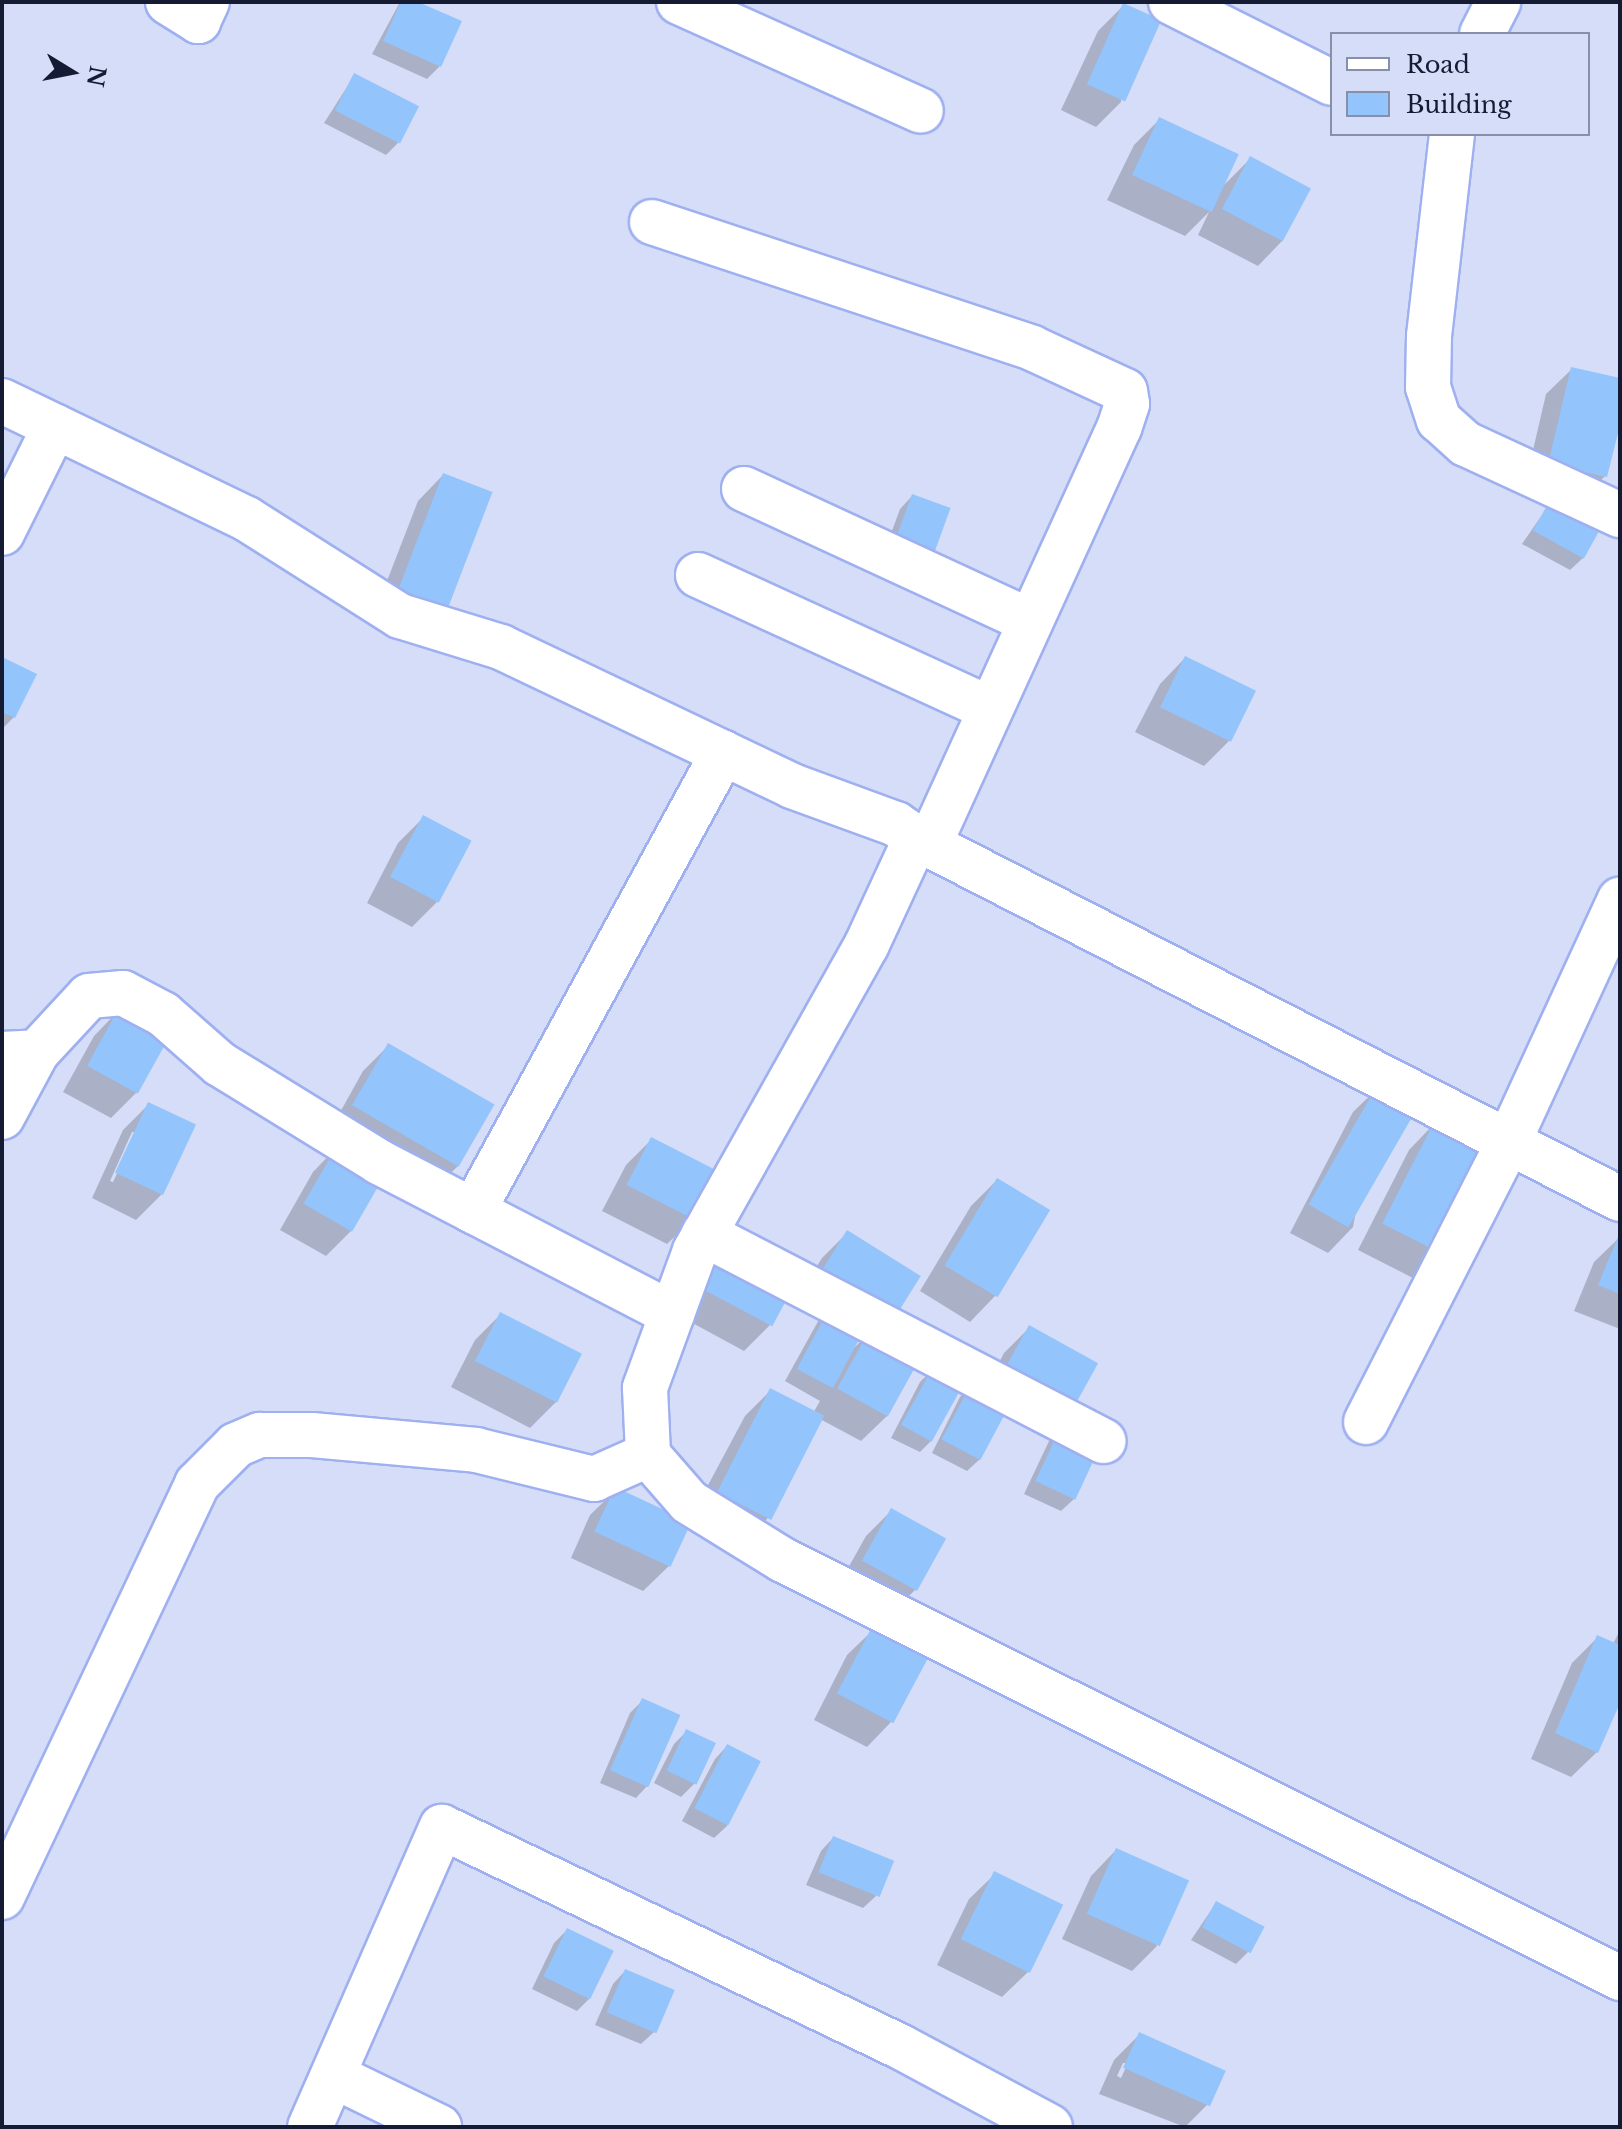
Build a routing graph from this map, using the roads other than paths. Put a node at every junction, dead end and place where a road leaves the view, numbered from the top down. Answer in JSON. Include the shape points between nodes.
{"nodes":[{"id":1,"x":168,"y":2,"type":"edge"},
{"id":2,"x":207,"y":2,"type":"edge"},
{"id":3,"x":679,"y":2,"type":"edge"},
{"id":4,"x":1171,"y":2,"type":"edge"},
{"id":5,"x":1498,"y":2,"type":"edge"},
{"id":6,"x":1483,"y":32,"type":"edge"},
{"id":7,"x":1330,"y":82,"type":"edge"},
{"id":8,"x":921,"y":111,"type":"dead end"},
{"id":9,"x":1446,"y":137,"type":"edge"},
{"id":10,"x":652,"y":222,"type":"dead end"},
{"id":11,"x":2,"y":401,"type":"edge"},
{"id":12,"x":55,"y":426,"type":"junction"},
{"id":13,"x":744,"y":489,"type":"dead end"},
{"id":14,"x":1620,"y":515,"type":"edge"},
{"id":15,"x":2,"y":533,"type":"edge"},
{"id":16,"x":698,"y":575,"type":"dead end"},
{"id":17,"x":1028,"y":620,"type":"junction"},
{"id":18,"x":989,"y":708,"type":"junction"},
{"id":19,"x":723,"y":753,"type":"junction"},
{"id":20,"x":922,"y":841,"type":"junction"},
{"id":21,"x":1620,"y":900,"type":"edge"},
{"id":22,"x":20,"y":1053,"type":"edge"},
{"id":23,"x":2,"y":1117,"type":"edge"},
{"id":24,"x":1508,"y":1143,"type":"junction"},
{"id":25,"x":1620,"y":1199,"type":"edge"},
{"id":26,"x":473,"y":1211,"type":"junction"},
{"id":27,"x":704,"y":1234,"type":"junction"},
{"id":28,"x":672,"y":1314,"type":"junction"},
{"id":29,"x":1366,"y":1422,"type":"dead end"},
{"id":30,"x":1104,"y":1441,"type":"dead end"},
{"id":31,"x":648,"y":1455,"type":"junction"},
{"id":32,"x":2,"y":1897,"type":"edge"},
{"id":33,"x":1620,"y":1978,"type":"edge"},
{"id":34,"x":334,"y":2076,"type":"junction"},
{"id":35,"x":310,"y":2127,"type":"edge"},
{"id":36,"x":439,"y":2127,"type":"edge"},
{"id":37,"x":1050,"y":2127,"type":"edge"}],
"edges":[{"from":1,"to":2,"type":"street","via":[[198,21]]},
{"from":3,"to":8,"type":"street"},
{"from":4,"to":7,"type":"street"},
{"from":5,"to":6,"type":"street"},
{"from":9,"to":14,"type":"street","via":[[1429,336],[1428,387],[1439,420],[1466,444]]},
{"from":10,"to":17,"type":"street","via":[[1032,348],[1125,391],[1127,404],[1119,428]]},
{"from":11,"to":12,"type":"street"},
{"from":12,"to":15,"type":"street"},
{"from":12,"to":19,"type":"street","via":[[247,519],[400,616],[501,647]]},
{"from":13,"to":17,"type":"street"},
{"from":16,"to":18,"type":"street"},
{"from":17,"to":18,"type":"street"},
{"from":18,"to":20,"type":"street"},
{"from":19,"to":20,"type":"street"},
{"from":19,"to":26,"type":"street"},
{"from":20,"to":24,"type":"street"},
{"from":20,"to":27,"type":"street"},
{"from":21,"to":24,"type":"street"},
{"from":22,"to":23,"type":"street"},
{"from":22,"to":26,"type":"street","via":[[89,996],[123,993],[163,1014],[220,1064],[379,1162]]},
{"from":24,"to":25,"type":"street"},
{"from":24,"to":29,"type":"street"},
{"from":26,"to":28,"type":"street"},
{"from":27,"to":28,"type":"street"},
{"from":27,"to":30,"type":"street"},
{"from":28,"to":31,"type":"street","via":[[645,1388]]},
{"from":31,"to":32,"type":"street","via":[[594,1479],[476,1450],[312,1435],[260,1435],[236,1445],[197,1484]]},
{"from":31,"to":33,"type":"street","via":[[689,1502],[783,1560]]},
{"from":34,"to":35,"type":"street"},
{"from":34,"to":36,"type":"street"},
{"from":34,"to":37,"type":"street","via":[[442,1827],[901,2047]]}]}
